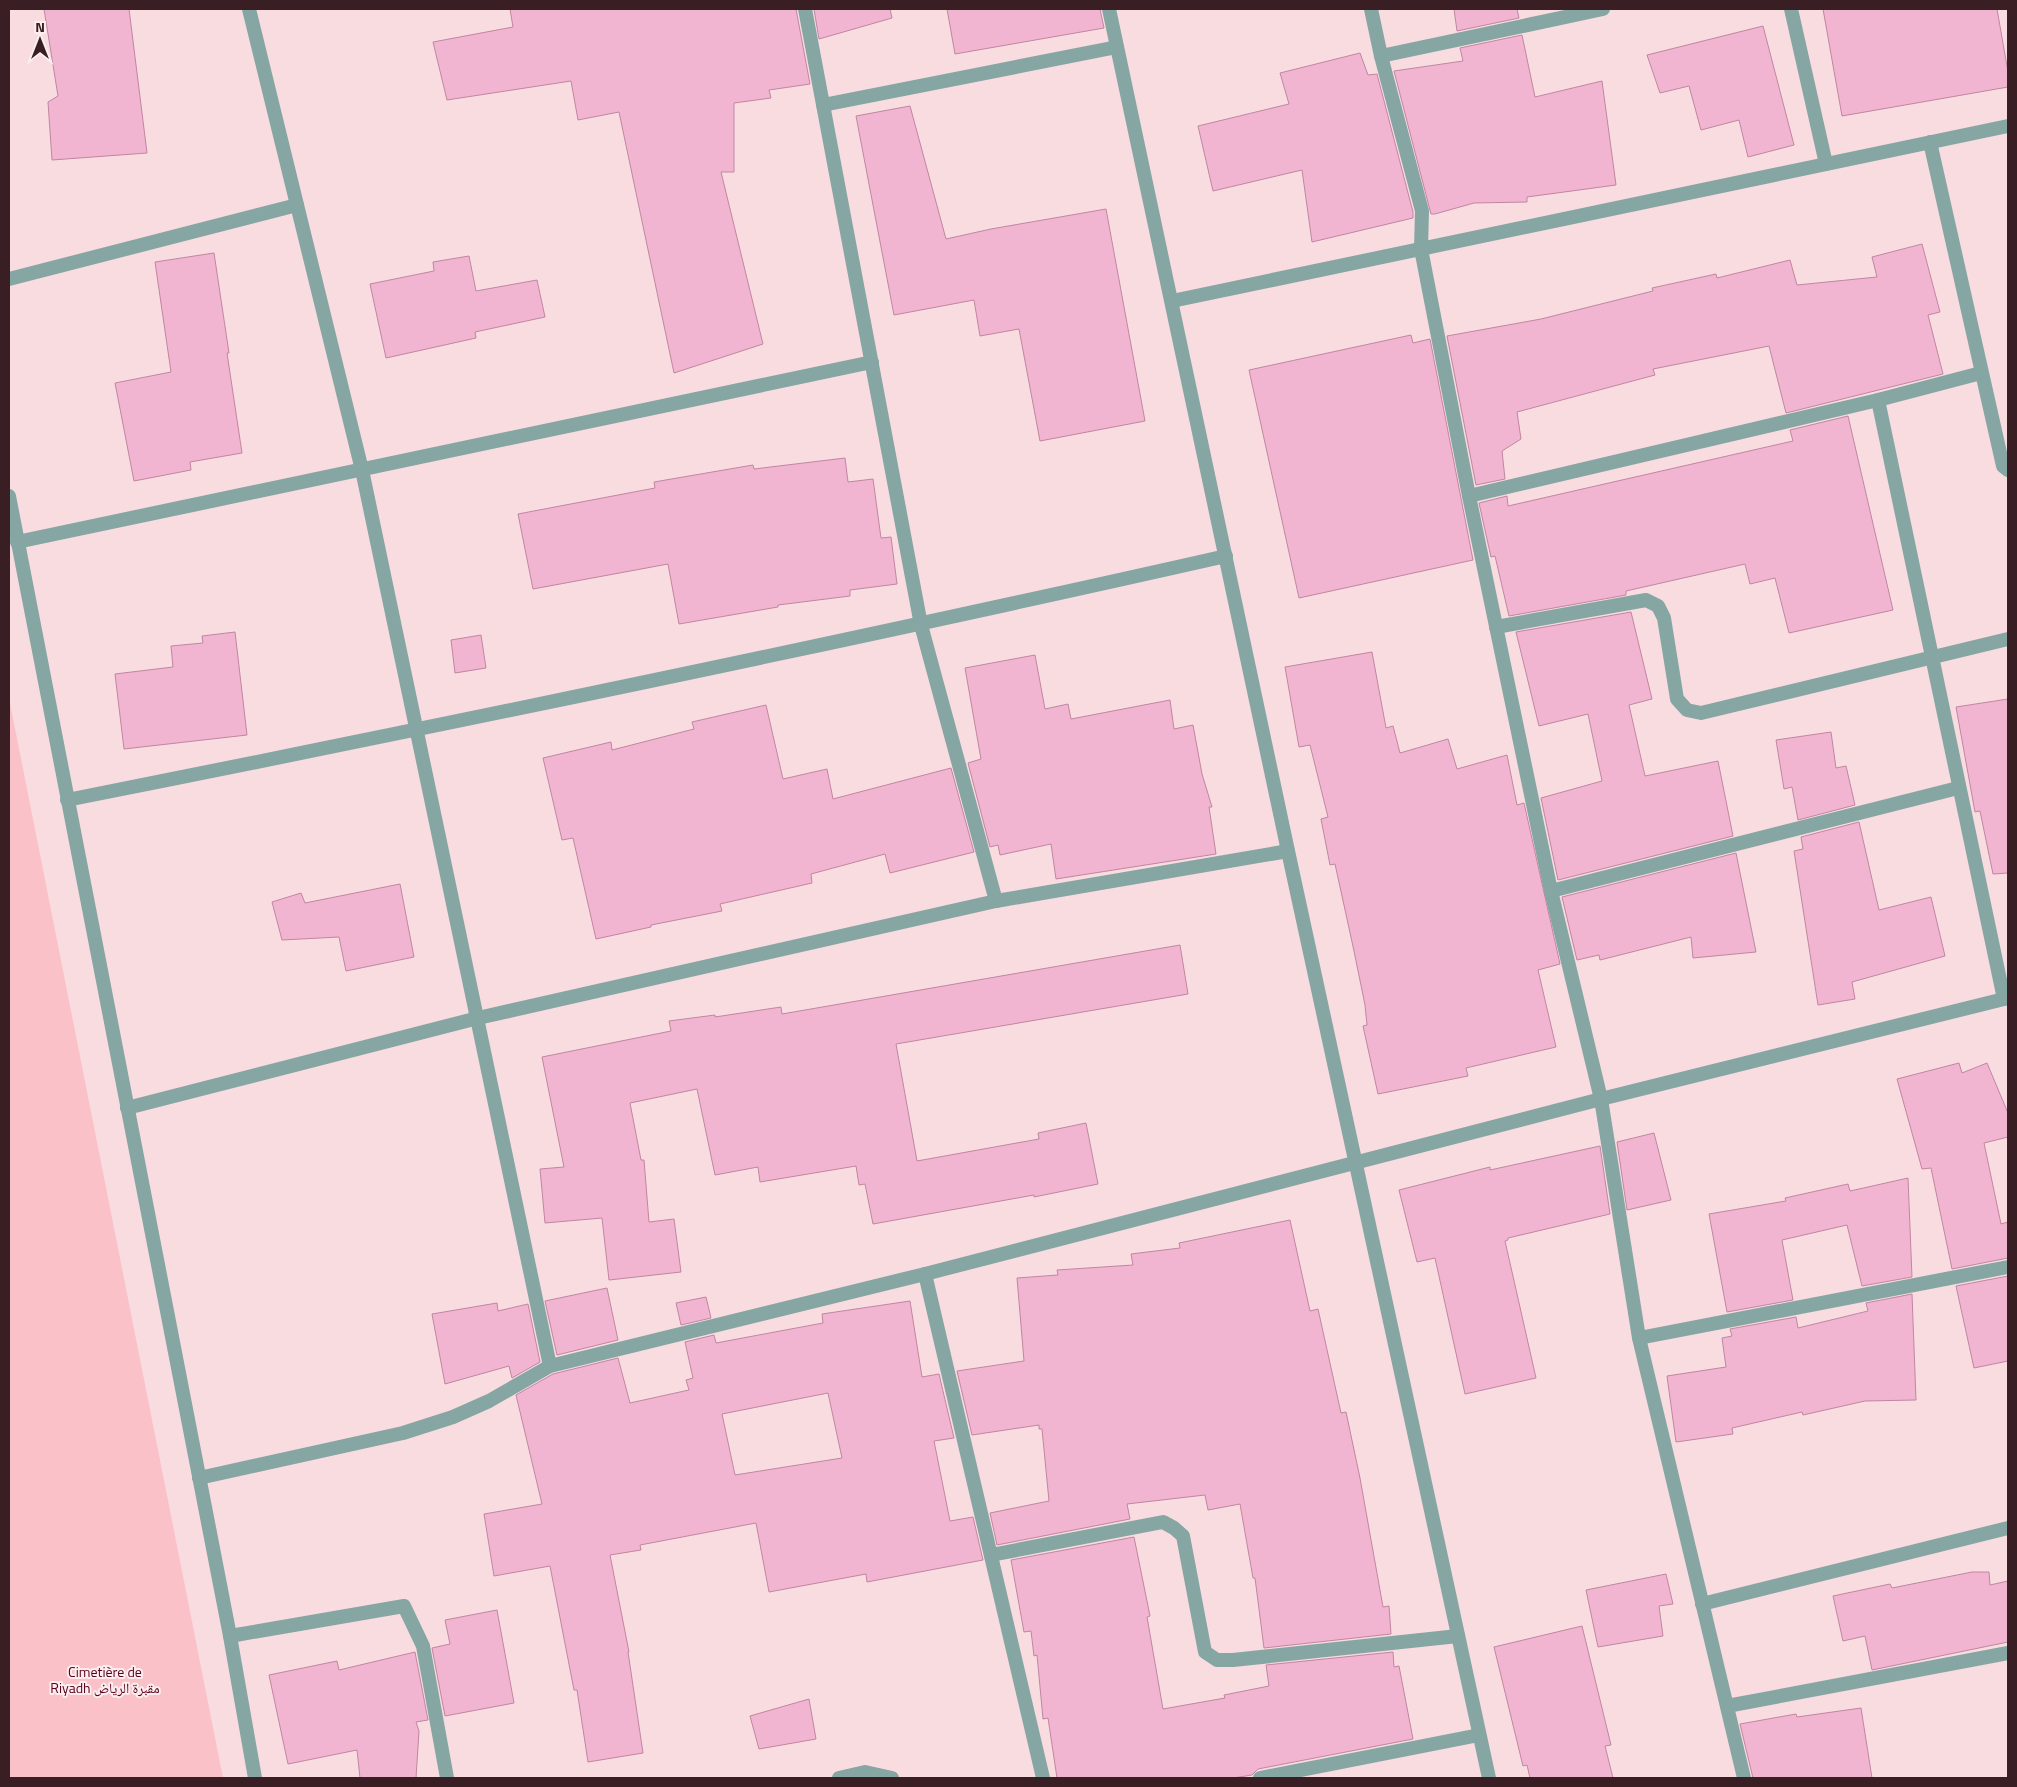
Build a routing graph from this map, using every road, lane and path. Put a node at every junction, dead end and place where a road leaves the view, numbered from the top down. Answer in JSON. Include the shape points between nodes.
{"nodes":[{"id":1,"x":248,"y":9,"type":"edge"},
{"id":2,"x":805,"y":9,"type":"edge"},
{"id":3,"x":1108,"y":9,"type":"edge"},
{"id":4,"x":1371,"y":9,"type":"edge"},
{"id":5,"x":1603,"y":9,"type":"edge"},
{"id":6,"x":1792,"y":9,"type":"edge"},
{"id":7,"x":1117,"y":47,"type":"junction"},
{"id":8,"x":1381,"y":56,"type":"junction"},
{"id":9,"x":823,"y":105,"type":"junction"},
{"id":10,"x":2008,"y":126,"type":"edge"},
{"id":11,"x":1930,"y":142,"type":"junction"},
{"id":12,"x":1826,"y":164,"type":"junction"},
{"id":13,"x":297,"y":205,"type":"junction"},
{"id":14,"x":1421,"y":249,"type":"junction"},
{"id":15,"x":9,"y":279,"type":"edge"},
{"id":16,"x":1172,"y":301,"type":"junction"},
{"id":17,"x":872,"y":362,"type":"junction"},
{"id":18,"x":1981,"y":373,"type":"junction"},
{"id":19,"x":1878,"y":400,"type":"junction"},
{"id":20,"x":362,"y":470,"type":"junction"},
{"id":21,"x":2008,"y":470,"type":"edge"},
{"id":22,"x":9,"y":496,"type":"edge"},
{"id":23,"x":1468,"y":496,"type":"junction"},
{"id":24,"x":17,"y":542,"type":"junction"},
{"id":25,"x":1226,"y":556,"type":"junction"},
{"id":26,"x":921,"y":625,"type":"junction"},
{"id":27,"x":1496,"y":628,"type":"junction"},
{"id":28,"x":2008,"y":639,"type":"edge"},
{"id":29,"x":1932,"y":658,"type":"junction"},
{"id":30,"x":418,"y":731,"type":"junction"},
{"id":31,"x":1958,"y":788,"type":"junction"},
{"id":32,"x":67,"y":800,"type":"junction"},
{"id":33,"x":1288,"y":851,"type":"junction"},
{"id":34,"x":1551,"y":891,"type":"junction"},
{"id":35,"x":996,"y":901,"type":"junction"},
{"id":36,"x":2006,"y":999,"type":"edge"},
{"id":37,"x":478,"y":1018,"type":"junction"},
{"id":38,"x":1601,"y":1098,"type":"junction"},
{"id":39,"x":127,"y":1108,"type":"junction"},
{"id":40,"x":1356,"y":1163,"type":"junction"},
{"id":41,"x":2008,"y":1267,"type":"edge"},
{"id":42,"x":926,"y":1274,"type":"junction"},
{"id":43,"x":1639,"y":1338,"type":"junction"},
{"id":44,"x":550,"y":1366,"type":"junction"},
{"id":45,"x":200,"y":1478,"type":"junction"},
{"id":46,"x":2008,"y":1528,"type":"edge"},
{"id":47,"x":990,"y":1555,"type":"junction"},
{"id":48,"x":1702,"y":1604,"type":"junction"},
{"id":49,"x":230,"y":1636,"type":"junction"},
{"id":50,"x":1458,"y":1636,"type":"junction"},
{"id":51,"x":2008,"y":1653,"type":"edge"},
{"id":52,"x":1727,"y":1706,"type":"junction"},
{"id":53,"x":1479,"y":1735,"type":"junction"},
{"id":54,"x":255,"y":1778,"type":"edge"},
{"id":55,"x":447,"y":1778,"type":"edge"},
{"id":56,"x":840,"y":1778,"type":"edge"},
{"id":57,"x":892,"y":1778,"type":"edge"},
{"id":58,"x":1043,"y":1778,"type":"edge"},
{"id":59,"x":1260,"y":1778,"type":"edge"},
{"id":60,"x":1489,"y":1778,"type":"edge"},
{"id":61,"x":1744,"y":1778,"type":"edge"}],
"edges":[{"from":1,"to":13,"type":"street"},
{"from":2,"to":9,"type":"street"},
{"from":3,"to":7,"type":"street"},
{"from":4,"to":8,"type":"street"},
{"from":5,"to":8,"type":"street"},
{"from":6,"to":12,"type":"street"},
{"from":7,"to":9,"type":"street"},
{"from":7,"to":16,"type":"street"},
{"from":8,"to":14,"type":"street","via":[[1422,211]]},
{"from":9,"to":17,"type":"street"},
{"from":10,"to":11,"type":"street"},
{"from":11,"to":12,"type":"street"},
{"from":11,"to":18,"type":"street"},
{"from":12,"to":14,"type":"street"},
{"from":13,"to":15,"type":"street"},
{"from":13,"to":20,"type":"street"},
{"from":14,"to":16,"type":"street"},
{"from":14,"to":23,"type":"street"},
{"from":16,"to":25,"type":"street"},
{"from":17,"to":20,"type":"street"},
{"from":17,"to":26,"type":"street"},
{"from":18,"to":19,"type":"street"},
{"from":18,"to":21,"type":"street","via":[[2003,466]]},
{"from":19,"to":23,"type":"street"},
{"from":19,"to":29,"type":"street"},
{"from":20,"to":24,"type":"street"},
{"from":20,"to":30,"type":"street"},
{"from":22,"to":24,"type":"street"},
{"from":23,"to":27,"type":"street"},
{"from":24,"to":32,"type":"street"},
{"from":25,"to":26,"type":"street"},
{"from":25,"to":33,"type":"street"},
{"from":26,"to":30,"type":"street"},
{"from":26,"to":35,"type":"street"},
{"from":27,"to":29,"type":"street","via":[[1646,600],[1658,606],[1664,618],[1677,699],[1686,710],[1700,713]]},
{"from":27,"to":34,"type":"street"},
{"from":28,"to":29,"type":"street"},
{"from":29,"to":31,"type":"street"},
{"from":30,"to":32,"type":"street"},
{"from":30,"to":37,"type":"street"},
{"from":31,"to":34,"type":"street"},
{"from":31,"to":36,"type":"street"},
{"from":32,"to":39,"type":"street"},
{"from":33,"to":35,"type":"street"},
{"from":33,"to":40,"type":"street"},
{"from":34,"to":38,"type":"street"},
{"from":35,"to":37,"type":"street"},
{"from":36,"to":38,"type":"street"},
{"from":37,"to":39,"type":"street"},
{"from":37,"to":44,"type":"street"},
{"from":38,"to":40,"type":"street"},
{"from":38,"to":43,"type":"street"},
{"from":39,"to":45,"type":"street"},
{"from":40,"to":42,"type":"street"},
{"from":40,"to":50,"type":"street"},
{"from":41,"to":43,"type":"street"},
{"from":42,"to":44,"type":"street"},
{"from":42,"to":47,"type":"street"},
{"from":43,"to":48,"type":"street"},
{"from":44,"to":45,"type":"street","via":[[489,1401],[452,1417],[411,1430]]},
{"from":45,"to":49,"type":"street"},
{"from":46,"to":48,"type":"street"},
{"from":47,"to":50,"type":"street","via":[[1163,1522],[1183,1536],[1205,1652],[1217,1660]]},
{"from":47,"to":58,"type":"street"},
{"from":48,"to":52,"type":"street"},
{"from":49,"to":54,"type":"street"},
{"from":49,"to":55,"type":"street","via":[[404,1606],[423,1646]]},
{"from":50,"to":53,"type":"street"},
{"from":51,"to":52,"type":"street"},
{"from":52,"to":61,"type":"street"},
{"from":53,"to":59,"type":"street"},
{"from":53,"to":60,"type":"street"},
{"from":56,"to":57,"type":"street","via":[[865,1772]]}]}
